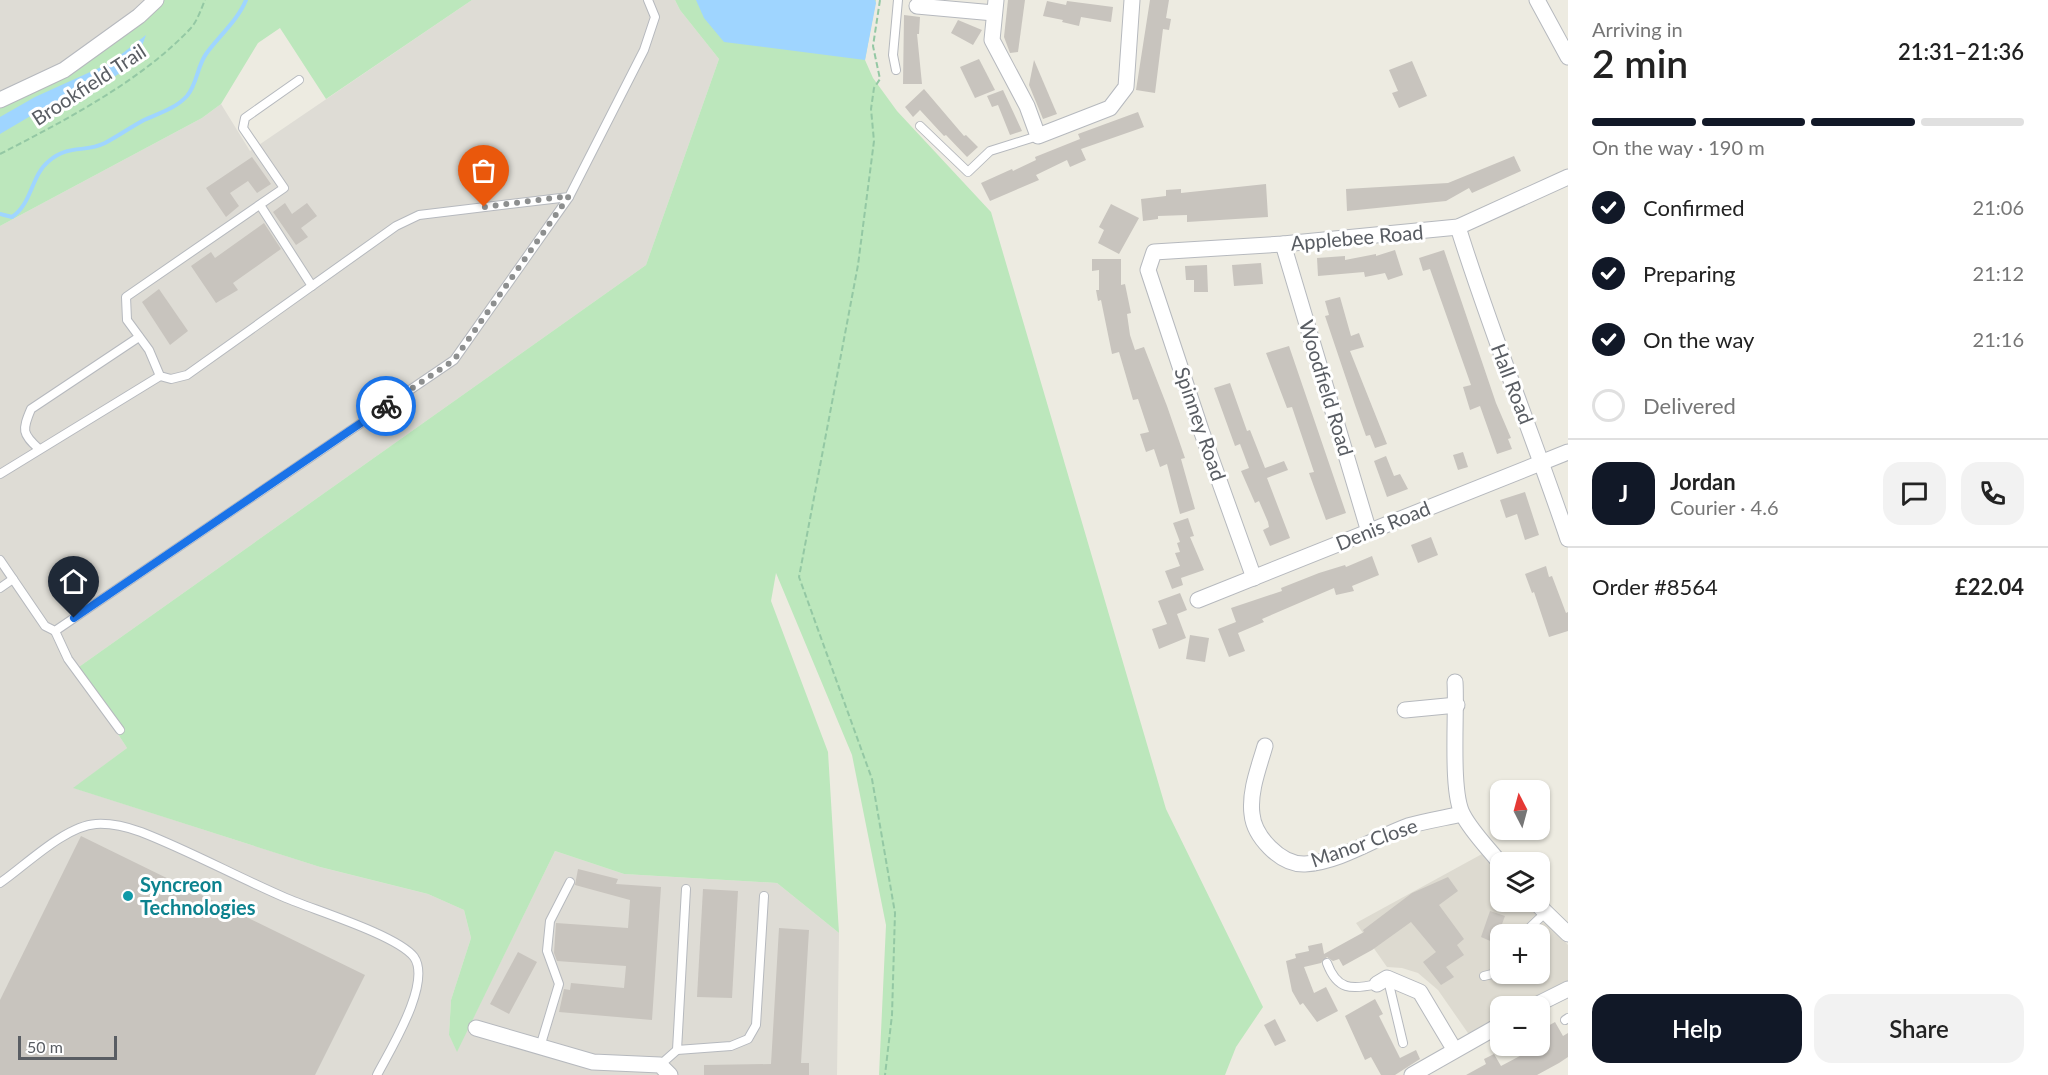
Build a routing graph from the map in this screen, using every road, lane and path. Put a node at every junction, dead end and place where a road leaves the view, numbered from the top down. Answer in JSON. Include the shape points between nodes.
{"nodes":[{"id":1,"x":145,"y":0,"type":"edge"},
{"id":2,"x":156,"y":0,"type":"edge"},
{"id":3,"x":205,"y":0,"type":"edge"},
{"id":4,"x":648,"y":0,"type":"edge"},
{"id":5,"x":880,"y":0,"type":"edge"},
{"id":6,"x":1132,"y":0,"type":"edge"},
{"id":7,"x":1537,"y":0,"type":"edge"},
{"id":8,"x":898,"y":2,"type":"edge"},
{"id":9,"x":917,"y":6,"type":"joint"},
{"id":10,"x":995,"y":6,"type":"edge"},
{"id":11,"x":140,"y":16,"type":"junction"},
{"id":12,"x":1568,"y":57,"type":"edge"},
{"id":13,"x":896,"y":70,"type":"dead end"},
{"id":14,"x":299,"y":80,"type":"dead end"},
{"id":15,"x":0,"y":100,"type":"edge"},
{"id":16,"x":920,"y":126,"type":"dead end"},
{"id":17,"x":1038,"y":136,"type":"junction"},
{"id":18,"x":0,"y":154,"type":"edge"},
{"id":19,"x":1568,"y":177,"type":"edge"},
{"id":20,"x":569,"y":196,"type":"junction"},
{"id":21,"x":260,"y":205,"type":"junction"},
{"id":22,"x":1458,"y":227,"type":"junction"},
{"id":23,"x":1283,"y":244,"type":"junction"},
{"id":24,"x":1148,"y":270,"type":"joint"},
{"id":25,"x":312,"y":286,"type":"junction"},
{"id":26,"x":139,"y":336,"type":"junction"},
{"id":27,"x":160,"y":376,"type":"junction"},
{"id":28,"x":39,"y":449,"type":"junction"},
{"id":29,"x":1568,"y":452,"type":"edge"},
{"id":30,"x":1543,"y":463,"type":"junction"},
{"id":31,"x":0,"y":474,"type":"edge"},
{"id":32,"x":1369,"y":532,"type":"junction"},
{"id":33,"x":1568,"y":539,"type":"edge"},
{"id":34,"x":0,"y":560,"type":"edge"},
{"id":35,"x":1254,"y":578,"type":"junction"},
{"id":36,"x":13,"y":579,"type":"junction"},
{"id":37,"x":0,"y":588,"type":"edge"},
{"id":38,"x":1198,"y":600,"type":"dead end"},
{"id":39,"x":56,"y":631,"type":"junction"},
{"id":40,"x":1455,"y":682,"type":"dead end"},
{"id":41,"x":1457,"y":705,"type":"junction"},
{"id":42,"x":1405,"y":710,"type":"dead end"},
{"id":43,"x":120,"y":730,"type":"dead end"},
{"id":44,"x":1265,"y":746,"type":"dead end"},
{"id":45,"x":1462,"y":814,"type":"junction"},
{"id":46,"x":1491,"y":852,"type":"edge"},
{"id":47,"x":0,"y":882,"type":"edge"},
{"id":48,"x":570,"y":882,"type":"dead end"},
{"id":49,"x":686,"y":889,"type":"dead end"},
{"id":50,"x":764,"y":896,"type":"dead end"},
{"id":51,"x":1545,"y":912,"type":"edge"},
{"id":52,"x":1568,"y":934,"type":"edge"},
{"id":53,"x":1327,"y":963,"type":"dead end"},
{"id":54,"x":1490,"y":974,"type":"edge"},
{"id":55,"x":1484,"y":976,"type":"dead end"},
{"id":56,"x":1382,"y":981,"type":"junction"},
{"id":57,"x":1567,"y":993,"type":"edge"},
{"id":58,"x":1550,"y":1000,"type":"edge"},
{"id":59,"x":476,"y":1028,"type":"dead end"},
{"id":60,"x":1490,"y":1029,"type":"edge"},
{"id":61,"x":1403,"y":1043,"type":"dead end"},
{"id":62,"x":540,"y":1047,"type":"junction"},
{"id":63,"x":1454,"y":1049,"type":"junction"},
{"id":64,"x":677,"y":1050,"type":"junction"},
{"id":65,"x":665,"y":1070,"type":"edge"},
{"id":66,"x":377,"y":1075,"type":"edge"},
{"id":67,"x":885,"y":1075,"type":"edge"},
{"id":68,"x":1412,"y":1075,"type":"edge"}],
"edges":[{"from":1,"to":11,"type":"lane"},
{"from":2,"to":11,"type":"street"},
{"from":3,"to":18,"type":"path","name":"Brookfield Trail","via":[[192,27],[157,58],[111,92]]},
{"from":4,"to":20,"type":"lane","via":[[655,17],[644,50]]},
{"from":5,"to":67,"type":"path","via":[[873,46],[880,79],[874,88],[871,109],[874,141],[858,265],[800,577],[872,779],[895,913],[892,1015]]},
{"from":6,"to":17,"type":"street","via":[[1126,87],[1110,108]]},
{"from":7,"to":12,"type":"street"},
{"from":8,"to":9,"type":"lane"},
{"from":8,"to":13,"type":"lane","via":[[893,54]]},
{"from":9,"to":10,"type":"street"},
{"from":10,"to":17,"type":"street","via":[[992,40],[1027,106]]},
{"from":11,"to":15,"type":"street","via":[[64,70]]},
{"from":14,"to":21,"type":"lane","via":[[245,118],[243,128],[284,188]]},
{"from":16,"to":17,"type":"lane","via":[[968,172],[990,151]]},
{"from":19,"to":22,"type":"street","name":"Applebee Road"},
{"from":20,"to":25,"type":"lane","via":[[419,214]]},
{"from":20,"to":39,"type":"lane","via":[[454,360]]},
{"from":21,"to":25,"type":"lane"},
{"from":21,"to":26,"type":"lane","via":[[126,297],[127,320]]},
{"from":22,"to":23,"type":"street","name":"Applebee Road"},
{"from":22,"to":30,"type":"street","name":"Hall Road","via":[[1510,383]]},
{"from":23,"to":24,"type":"street","name":"Applebee Road","via":[[1154,252]]},
{"from":23,"to":32,"type":"street","name":"Woodfield Road"},
{"from":24,"to":35,"type":"street","name":"Spinney Road"},
{"from":25,"to":27,"type":"lane","via":[[187,375],[171,379]]},
{"from":26,"to":27,"type":"lane"},
{"from":26,"to":28,"type":"lane","via":[[31,409],[24,425],[26,438]]},
{"from":27,"to":28,"type":"lane"},
{"from":28,"to":31,"type":"lane"},
{"from":29,"to":30,"type":"street","name":"Denis Road"},
{"from":30,"to":32,"type":"street","name":"Denis Road"},
{"from":30,"to":33,"type":"street","name":"Hall Road"},
{"from":32,"to":35,"type":"street","name":"Denis Road"},
{"from":34,"to":36,"type":"lane"},
{"from":35,"to":38,"type":"street","name":"Denis Road"},
{"from":36,"to":37,"type":"lane"},
{"from":36,"to":39,"type":"lane","via":[[45,626]]},
{"from":39,"to":43,"type":"lane","via":[[68,659]]},
{"from":40,"to":41,"type":"street"},
{"from":41,"to":42,"type":"street"},
{"from":41,"to":45,"type":"street","via":[[1455,775]]},
{"from":44,"to":45,"type":"street","name":"Manor Close","via":[[1252,797],[1256,828],[1266,844],[1283,857],[1303,864],[1410,826]]},
{"from":45,"to":46,"type":"street"},
{"from":47,"to":66,"type":"lane","via":[[73,831],[111,823],[392,941],[414,957],[419,974],[414,999]]},
{"from":48,"to":62,"type":"lane","via":[[550,921],[547,951],[559,984]]},
{"from":49,"to":64,"type":"lane"},
{"from":50,"to":64,"type":"lane","via":[[756,1025],[748,1039],[731,1046]]},
{"from":51,"to":52,"type":"street"},
{"from":53,"to":56,"type":"lane","via":[[1333,978],[1344,986],[1358,988]]},
{"from":54,"to":55,"type":"lane"},
{"from":56,"to":61,"type":"lane"},
{"from":56,"to":63,"type":"street","via":[[1420,992]]},
{"from":57,"to":58,"type":"street"},
{"from":59,"to":62,"type":"street"},
{"from":60,"to":63,"type":"street"},
{"from":62,"to":65,"type":"street","via":[[593,1062]]},
{"from":63,"to":68,"type":"street"},
{"from":64,"to":65,"type":"lane"}]}
